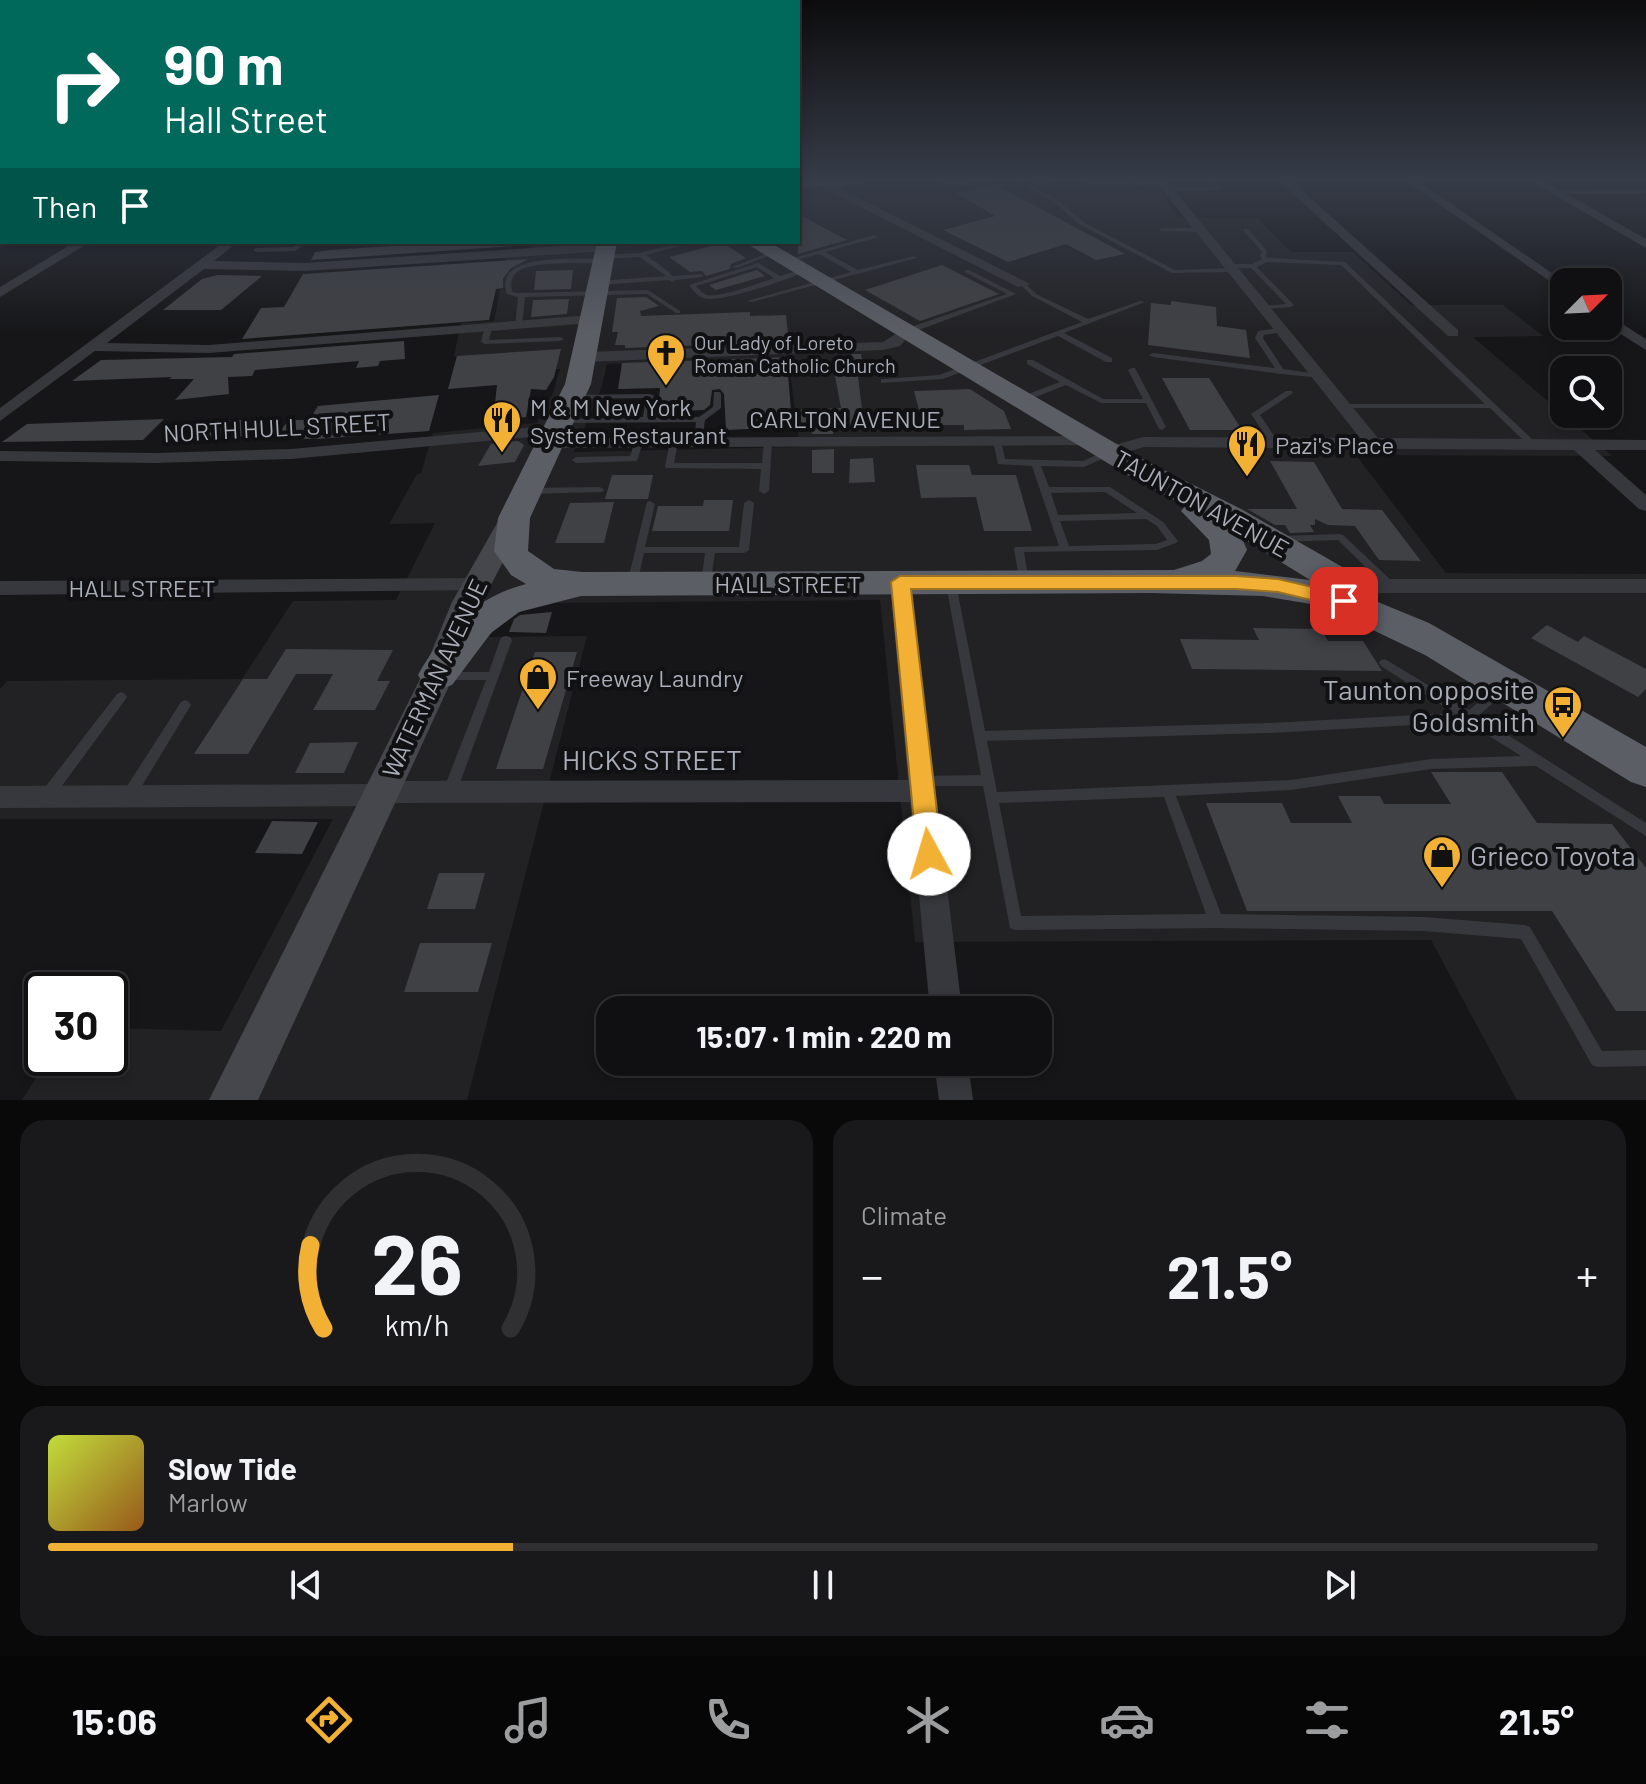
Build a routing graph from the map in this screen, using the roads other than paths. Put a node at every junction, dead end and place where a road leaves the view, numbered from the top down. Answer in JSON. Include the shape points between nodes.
{"nodes":[{"id":1,"x":916,"y":230,"type":"edge"},
{"id":2,"x":1095,"y":230,"type":"edge"},
{"id":3,"x":1200,"y":230,"type":"edge"},
{"id":4,"x":1246,"y":230,"type":"dead end"},
{"id":5,"x":1339,"y":230,"type":"edge"},
{"id":6,"x":1482,"y":230,"type":"edge"},
{"id":7,"x":1622,"y":230,"type":"edge"},
{"id":8,"x":874,"y":237,"type":"dead end"},
{"id":9,"x":81,"y":244,"type":"edge"},
{"id":10,"x":229,"y":244,"type":"edge"},
{"id":11,"x":301,"y":244,"type":"edge"},
{"id":12,"x":684,"y":244,"type":"edge"},
{"id":13,"x":1646,"y":244,"type":"edge"},
{"id":14,"x":256,"y":250,"type":"dead end"},
{"id":15,"x":820,"y":252,"type":"junction"},
{"id":16,"x":642,"y":255,"type":"junction"},
{"id":17,"x":914,"y":258,"type":"dead end"},
{"id":18,"x":1266,"y":260,"type":"junction"},
{"id":19,"x":202,"y":265,"type":"junction"},
{"id":20,"x":786,"y":265,"type":"edge"},
{"id":21,"x":1253,"y":266,"type":"junction"},
{"id":22,"x":1230,"y":268,"type":"junction"},
{"id":23,"x":602,"y":271,"type":"edge"},
{"id":24,"x":967,"y":271,"type":"dead end"},
{"id":25,"x":857,"y":272,"type":"junction"},
{"id":26,"x":1550,"y":277,"type":"edge"},
{"id":27,"x":672,"y":280,"type":"junction"},
{"id":28,"x":1023,"y":284,"type":"joint"},
{"id":29,"x":0,"y":293,"type":"edge"},
{"id":30,"x":522,"y":295,"type":"junction"},
{"id":31,"x":750,"y":301,"type":"dead end"},
{"id":32,"x":1142,"y":302,"type":"dead end"},
{"id":33,"x":1263,"y":308,"type":"junction"},
{"id":34,"x":678,"y":312,"type":"dead end"},
{"id":35,"x":1088,"y":322,"type":"junction"},
{"id":36,"x":518,"y":325,"type":"junction"},
{"id":37,"x":488,"y":328,"type":"junction"},
{"id":38,"x":1622,"y":329,"type":"edge"},
{"id":39,"x":1280,"y":330,"type":"junction"},
{"id":40,"x":905,"y":332,"type":"junction"},
{"id":41,"x":1058,"y":333,"type":"junction"},
{"id":42,"x":1453,"y":333,"type":"dead end"},
{"id":43,"x":560,"y":339,"type":"dead end"},
{"id":44,"x":1646,"y":346,"type":"edge"},
{"id":45,"x":92,"y":347,"type":"junction"},
{"id":46,"x":1153,"y":355,"type":"dead end"},
{"id":47,"x":584,"y":357,"type":"junction"},
{"id":48,"x":1109,"y":360,"type":"dead end"},
{"id":49,"x":1030,"y":362,"type":"dead end"},
{"id":50,"x":967,"y":368,"type":"junction"},
{"id":51,"x":1132,"y":370,"type":"dead end"},
{"id":52,"x":1281,"y":372,"type":"junction"},
{"id":53,"x":1318,"y":376,"type":"junction"},
{"id":54,"x":884,"y":381,"type":"dead end"},
{"id":55,"x":1066,"y":382,"type":"junction"},
{"id":56,"x":1289,"y":393,"type":"dead end"},
{"id":57,"x":717,"y":394,"type":"dead end"},
{"id":58,"x":1021,"y":400,"type":"junction"},
{"id":59,"x":1148,"y":401,"type":"junction"},
{"id":60,"x":1343,"y":406,"type":"junction"},
{"id":61,"x":1493,"y":406,"type":"junction"},
{"id":62,"x":0,"y":416,"type":"edge"},
{"id":63,"x":647,"y":419,"type":"junction"},
{"id":64,"x":701,"y":419,"type":"junction"},
{"id":65,"x":561,"y":423,"type":"junction"},
{"id":66,"x":1162,"y":427,"type":"dead end"},
{"id":67,"x":997,"y":441,"type":"junction"},
{"id":68,"x":639,"y":442,"type":"junction"},
{"id":69,"x":674,"y":442,"type":"junction"},
{"id":70,"x":698,"y":442,"type":"junction"},
{"id":71,"x":768,"y":442,"type":"junction"},
{"id":72,"x":1275,"y":443,"type":"junction"},
{"id":73,"x":1373,"y":443,"type":"junction"},
{"id":74,"x":1532,"y":444,"type":"junction"},
{"id":75,"x":1579,"y":445,"type":"junction"},
{"id":76,"x":1646,"y":445,"type":"edge"},
{"id":77,"x":1111,"y":453,"type":"junction"},
{"id":78,"x":0,"y":456,"type":"edge"},
{"id":79,"x":576,"y":460,"type":"dead end"},
{"id":80,"x":1036,"y":463,"type":"junction"},
{"id":81,"x":766,"y":466,"type":"junction"},
{"id":82,"x":599,"y":490,"type":"dead end"},
{"id":83,"x":1045,"y":490,"type":"junction"},
{"id":84,"x":764,"y":491,"type":"dead end"},
{"id":85,"x":749,"y":503,"type":"dead end"},
{"id":86,"x":520,"y":504,"type":"junction"},
{"id":87,"x":650,"y":504,"type":"dead end"},
{"id":88,"x":1646,"y":505,"type":"edge"},
{"id":89,"x":1149,"y":516,"type":"junction"},
{"id":90,"x":1055,"y":518,"type":"junction"},
{"id":91,"x":1271,"y":541,"type":"junction"},
{"id":92,"x":1065,"y":549,"type":"junction"},
{"id":93,"x":708,"y":566,"type":"junction"},
{"id":94,"x":636,"y":567,"type":"junction"},
{"id":95,"x":1151,"y":581,"type":"junction"},
{"id":96,"x":900,"y":582,"type":"junction"},
{"id":97,"x":951,"y":582,"type":"junction"},
{"id":98,"x":1024,"y":582,"type":"junction"},
{"id":99,"x":590,"y":584,"type":"junction"},
{"id":100,"x":475,"y":585,"type":"junction"},
{"id":101,"x":1391,"y":586,"type":"junction"},
{"id":102,"x":1646,"y":586,"type":"edge"},
{"id":103,"x":0,"y":588,"type":"edge"},
{"id":104,"x":1355,"y":591,"type":"junction"},
{"id":105,"x":506,"y":640,"type":"dead end"},
{"id":106,"x":1434,"y":644,"type":"junction"},
{"id":107,"x":1385,"y":663,"type":"dead end"},
{"id":108,"x":438,"y":675,"type":"junction"},
{"id":109,"x":493,"y":676,"type":"junction"},
{"id":110,"x":1505,"y":686,"type":"junction"},
{"id":111,"x":121,"y":697,"type":"dead end"},
{"id":112,"x":185,"y":705,"type":"dead end"},
{"id":113,"x":1469,"y":717,"type":"junction"},
{"id":114,"x":980,"y":736,"type":"junction"},
{"id":115,"x":1538,"y":761,"type":"junction"},
{"id":116,"x":1646,"y":769,"type":"edge"},
{"id":117,"x":989,"y":780,"type":"junction"},
{"id":118,"x":922,"y":786,"type":"junction"},
{"id":119,"x":1168,"y":791,"type":"junction"},
{"id":120,"x":450,"y":792,"type":"junction"},
{"id":121,"x":381,"y":794,"type":"junction"},
{"id":122,"x":129,"y":795,"type":"junction"},
{"id":123,"x":47,"y":796,"type":"junction"},
{"id":124,"x":0,"y":797,"type":"edge"},
{"id":125,"x":992,"y":798,"type":"junction"},
{"id":126,"x":1646,"y":830,"type":"edge"},
{"id":127,"x":1216,"y":921,"type":"junction"},
{"id":128,"x":944,"y":996,"type":"edge"},
{"id":129,"x":1646,"y":1058,"type":"edge"},
{"id":130,"x":953,"y":1076,"type":"edge"},
{"id":131,"x":233,"y":1100,"type":"edge"},
{"id":132,"x":956,"y":1100,"type":"edge"}],
"edges":[{"from":1,"to":28,"type":"street"},
{"from":2,"to":22,"type":"lane","via":[[1174,272]]},
{"from":3,"to":22,"type":"street"},
{"from":4,"to":18,"type":"lane"},
{"from":5,"to":42,"type":"street"},
{"from":6,"to":26,"type":"street"},
{"from":7,"to":13,"type":"street"},
{"from":8,"to":15,"type":"lane"},
{"from":9,"to":29,"type":"street"},
{"from":10,"to":19,"type":"street"},
{"from":11,"to":14,"type":"lane","via":[[295,249]]},
{"from":12,"to":16,"type":"lane"},
{"from":15,"to":20,"type":"lane"},
{"from":15,"to":25,"type":"lane"},
{"from":16,"to":23,"type":"lane"},
{"from":16,"to":27,"type":"lane"},
{"from":17,"to":25,"type":"lane"},
{"from":18,"to":21,"type":"lane"},
{"from":18,"to":61,"type":"lane","via":[[1343,263]]},
{"from":19,"to":23,"type":"street"},
{"from":19,"to":45,"type":"street"},
{"from":20,"to":20,"type":"lane","via":[[729,292],[706,296],[692,285],[758,265]]},
{"from":20,"to":25,"type":"lane"},
{"from":20,"to":27,"type":"lane"},
{"from":20,"to":31,"type":"lane"},
{"from":20,"to":40,"type":"highway","name":"TAUNTON AVENUE"},
{"from":21,"to":22,"type":"lane"},
{"from":21,"to":33,"type":"lane","via":[[1291,305]]},
{"from":22,"to":33,"type":"street"},
{"from":23,"to":27,"type":"lane"},
{"from":23,"to":30,"type":"lane","via":[[567,292]]},
{"from":23,"to":30,"type":"lane","via":[[520,266],[510,275],[507,288]]},
{"from":23,"to":34,"type":"lane"},
{"from":23,"to":36,"type":"street"},
{"from":23,"to":47,"type":"highway","name":"WATERMAN AVENUE"},
{"from":24,"to":40,"type":"lane","via":[[1013,294]]},
{"from":28,"to":35,"type":"lane"},
{"from":30,"to":36,"type":"lane"},
{"from":32,"to":35,"type":"lane"},
{"from":33,"to":39,"type":"street"},
{"from":35,"to":41,"type":"lane"},
{"from":36,"to":37,"type":"street"},
{"from":37,"to":43,"type":"lane","via":[[485,342]]},
{"from":37,"to":45,"type":"street","via":[[209,349]]},
{"from":38,"to":44,"type":"street"},
{"from":39,"to":52,"type":"lane","via":[[1259,338]]},
{"from":39,"to":53,"type":"street"},
{"from":40,"to":47,"type":"street","via":[[883,346]]},
{"from":40,"to":50,"type":"highway","name":"TAUNTON AVENUE"},
{"from":41,"to":48,"type":"lane"},
{"from":41,"to":50,"type":"lane"},
{"from":45,"to":62,"type":"street"},
{"from":46,"to":52,"type":"lane"},
{"from":47,"to":65,"type":"highway","name":"WATERMAN AVENUE"},
{"from":49,"to":55,"type":"lane"},
{"from":50,"to":54,"type":"lane","via":[[935,379]]},
{"from":50,"to":58,"type":"highway","name":"TAUNTON AVENUE"},
{"from":51,"to":59,"type":"lane"},
{"from":52,"to":53,"type":"lane"},
{"from":53,"to":60,"type":"street"},
{"from":55,"to":58,"type":"lane"},
{"from":55,"to":59,"type":"lane","via":[[1101,401]]},
{"from":56,"to":72,"type":"lane","via":[[1255,414]]},
{"from":57,"to":64,"type":"lane","via":[[717,408]]},
{"from":58,"to":77,"type":"highway","name":"TAUNTON AVENUE"},
{"from":59,"to":66,"type":"lane"},
{"from":60,"to":61,"type":"lane"},
{"from":60,"to":73,"type":"street"},
{"from":61,"to":74,"type":"lane"},
{"from":63,"to":64,"type":"lane"},
{"from":63,"to":65,"type":"lane"},
{"from":63,"to":65,"type":"lane","via":[[650,396]]},
{"from":64,"to":70,"type":"lane"},
{"from":65,"to":68,"type":"street","name":"CARLTON AVENUE"},
{"from":65,"to":78,"type":"street","name":"NORTH HULL STREET","via":[[291,454]]},
{"from":65,"to":86,"type":"highway","name":"WATERMAN AVENUE"},
{"from":67,"to":71,"type":"street","name":"CARLTON AVENUE"},
{"from":67,"to":77,"type":"street","name":"CARLTON AVENUE"},
{"from":67,"to":80,"type":"lane","via":[[1001,462]]},
{"from":68,"to":69,"type":"street","name":"CARLTON AVENUE"},
{"from":68,"to":79,"type":"lane","via":[[634,459]]},
{"from":69,"to":70,"type":"street","name":"CARLTON AVENUE"},
{"from":69,"to":81,"type":"lane","via":[[669,466]]},
{"from":70,"to":71,"type":"street","name":"CARLTON AVENUE"},
{"from":71,"to":81,"type":"lane"},
{"from":72,"to":73,"type":"street","name":"CARLTON AVENUE"},
{"from":72,"to":77,"type":"street","name":"CARLTON AVENUE","via":[[1138,442]]},
{"from":73,"to":74,"type":"street","name":"CARLTON AVENUE"},
{"from":74,"to":75,"type":"street","name":"CARLTON AVENUE"},
{"from":75,"to":76,"type":"street","name":"CARLTON AVENUE"},
{"from":75,"to":88,"type":"street"},
{"from":77,"to":80,"type":"lane","via":[[1084,464]]},
{"from":77,"to":91,"type":"highway","name":"TAUNTON AVENUE"},
{"from":77,"to":95,"type":"highway","via":[[1217,528],[1230,550],[1226,562],[1210,570]]},
{"from":80,"to":83,"type":"lane"},
{"from":81,"to":84,"type":"lane"},
{"from":82,"to":86,"type":"lane"},
{"from":83,"to":89,"type":"lane","via":[[1107,489]]},
{"from":83,"to":90,"type":"lane"},
{"from":85,"to":93,"type":"lane","via":[[744,550]]},
{"from":86,"to":99,"type":"highway","name":"HALL STREET","via":[[510,545],[520,566],[548,579]]},
{"from":86,"to":100,"type":"main road","name":"WATERMAN AVENUE"},
{"from":87,"to":94,"type":"lane"},
{"from":89,"to":90,"type":"lane"},
{"from":89,"to":92,"type":"lane","via":[[1172,536],[1170,544]]},
{"from":90,"to":92,"type":"lane"},
{"from":91,"to":101,"type":"lane","via":[[1340,537]]},
{"from":91,"to":104,"type":"highway","name":"TAUNTON AVENUE"},
{"from":92,"to":98,"type":"lane","via":[[1019,549]]},
{"from":93,"to":94,"type":"highway","name":"HALL STREET"},
{"from":93,"to":96,"type":"highway","name":"HALL STREET"},
{"from":94,"to":99,"type":"highway","name":"HALL STREET"},
{"from":95,"to":98,"type":"highway","name":"HALL STREET"},
{"from":95,"to":106,"type":"highway","name":"HALL STREET","via":[[1249,583],[1312,592],[1361,608]]},
{"from":96,"to":97,"type":"highway","name":"HALL STREET"},
{"from":96,"to":118,"type":"street"},
{"from":97,"to":98,"type":"highway","name":"HALL STREET"},
{"from":97,"to":114,"type":"lane"},
{"from":99,"to":108,"type":"highway","via":[[526,595],[491,610],[467,632]]},
{"from":100,"to":103,"type":"street","name":"HALL STREET"},
{"from":100,"to":108,"type":"main road","name":"WATERMAN AVENUE"},
{"from":101,"to":102,"type":"street"},
{"from":101,"to":104,"type":"street"},
{"from":104,"to":106,"type":"highway","name":"TAUNTON AVENUE"},
{"from":105,"to":109,"type":"lane"},
{"from":106,"to":110,"type":"highway","name":"TAUNTON AVENUE"},
{"from":107,"to":113,"type":"lane"},
{"from":108,"to":109,"type":"lane"},
{"from":108,"to":121,"type":"main road","name":"WATERMAN AVENUE"},
{"from":109,"to":120,"type":"lane"},
{"from":110,"to":113,"type":"lane"},
{"from":110,"to":116,"type":"highway","name":"TAUNTON AVENUE"},
{"from":111,"to":123,"type":"lane"},
{"from":112,"to":122,"type":"lane"},
{"from":113,"to":114,"type":"lane"},
{"from":113,"to":115,"type":"lane"},
{"from":114,"to":117,"type":"lane"},
{"from":115,"to":119,"type":"lane","via":[[1431,764],[1291,785]]},
{"from":115,"to":126,"type":"lane"},
{"from":117,"to":118,"type":"lane"},
{"from":117,"to":125,"type":"lane"},
{"from":118,"to":120,"type":"street","name":"HICKS STREET"},
{"from":118,"to":128,"type":"street"},
{"from":119,"to":125,"type":"lane"},
{"from":119,"to":127,"type":"lane"},
{"from":120,"to":121,"type":"street","name":"HICKS STREET"},
{"from":121,"to":122,"type":"street","name":"HICKS STREET"},
{"from":121,"to":131,"type":"main road","name":"WATERMAN AVENUE"},
{"from":122,"to":123,"type":"street","name":"HICKS STREET"},
{"from":123,"to":124,"type":"street","name":"HICKS STREET"},
{"from":125,"to":127,"type":"lane","via":[[1015,923]]},
{"from":127,"to":129,"type":"lane","via":[[1424,924],[1525,932],[1598,1059]]},
{"from":130,"to":132,"type":"street"}]}
